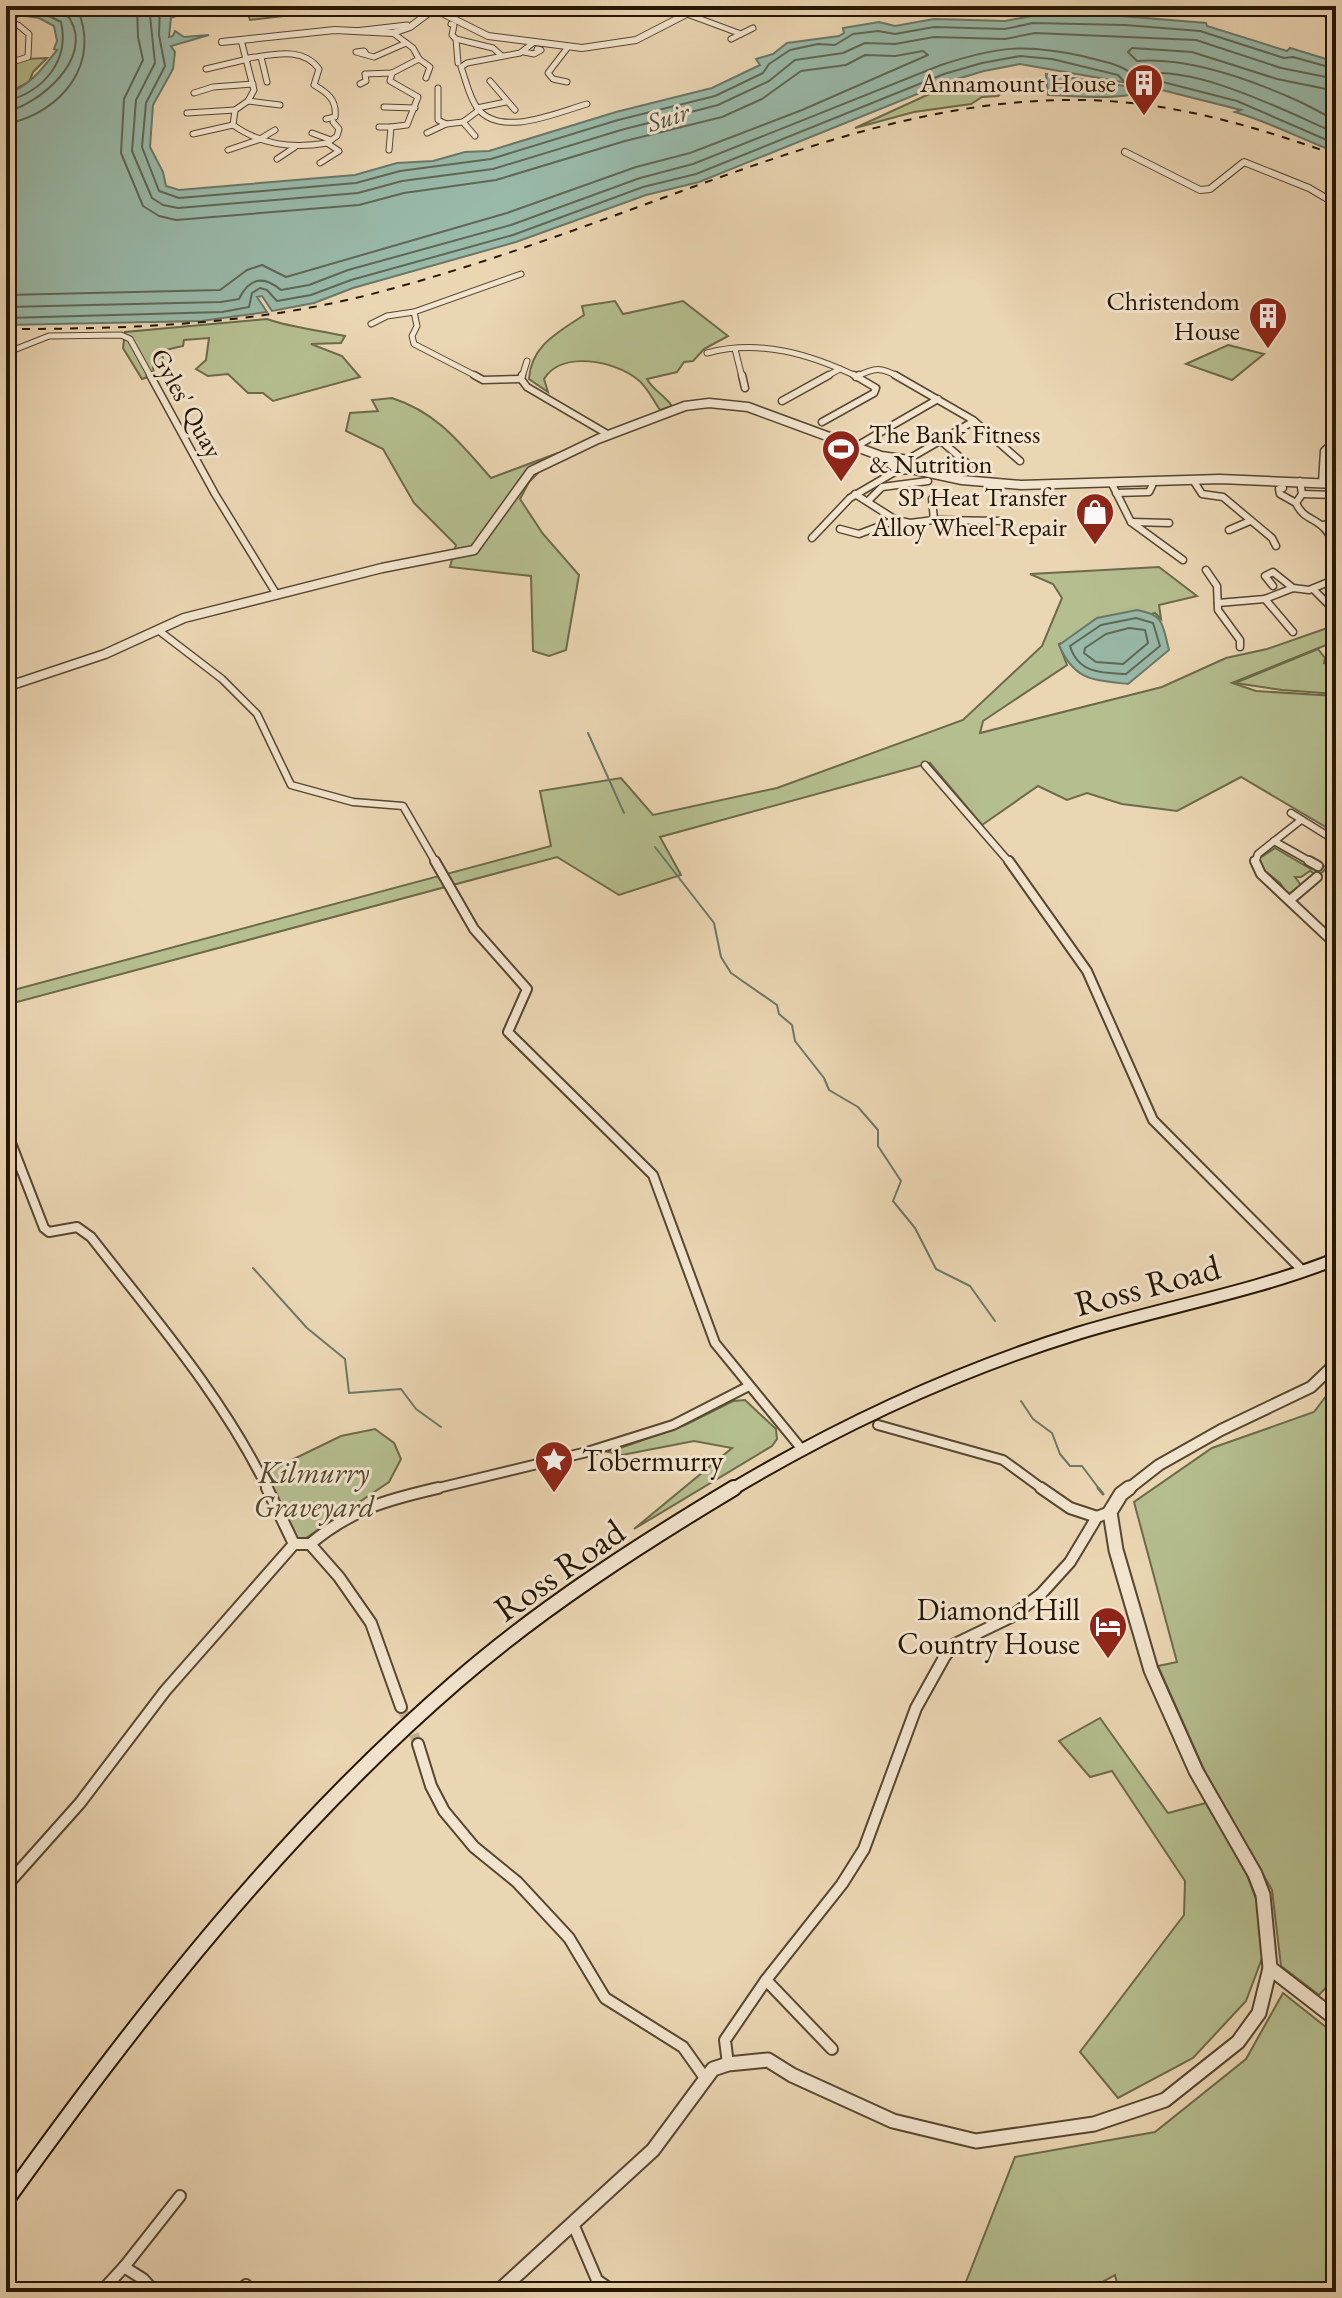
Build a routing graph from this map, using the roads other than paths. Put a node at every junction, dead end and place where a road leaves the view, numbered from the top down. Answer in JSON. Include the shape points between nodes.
{"nodes":[{"id":1,"x":702,"y":6,"type":"edge"},
{"id":2,"x":1309,"y":6,"type":"edge"},
{"id":3,"x":434,"y":8,"type":"edge"},
{"id":4,"x":23,"y":10,"type":"dead end"},
{"id":5,"x":687,"y":14,"type":"junction"},
{"id":6,"x":1336,"y":17,"type":"edge"},
{"id":7,"x":6,"y":21,"type":"edge"},
{"id":8,"x":451,"y":24,"type":"dead end"},
{"id":9,"x":407,"y":25,"type":"dead end"},
{"id":10,"x":753,"y":28,"type":"dead end"},
{"id":11,"x":354,"y":31,"type":"junction"},
{"id":12,"x":393,"y":33,"type":"junction"},
{"id":13,"x":741,"y":34,"type":"junction"},
{"id":14,"x":456,"y":39,"type":"junction"},
{"id":15,"x":731,"y":39,"type":"dead end"},
{"id":16,"x":241,"y":40,"type":"junction"},
{"id":17,"x":233,"y":41,"type":"junction"},
{"id":18,"x":222,"y":42,"type":"dead end"},
{"id":19,"x":406,"y":43,"type":"junction"},
{"id":20,"x":535,"y":46,"type":"junction"},
{"id":21,"x":568,"y":47,"type":"junction"},
{"id":22,"x":245,"y":50,"type":"junction"},
{"id":23,"x":524,"y":52,"type":"junction"},
{"id":24,"x":366,"y":54,"type":"dead end"},
{"id":25,"x":502,"y":56,"type":"junction"},
{"id":26,"x":261,"y":57,"type":"junction"},
{"id":27,"x":248,"y":59,"type":"junction"},
{"id":28,"x":419,"y":59,"type":"junction"},
{"id":29,"x":458,"y":63,"type":"dead end"},
{"id":30,"x":6,"y":64,"type":"edge"},
{"id":31,"x":206,"y":69,"type":"dead end"},
{"id":32,"x":392,"y":73,"type":"junction"},
{"id":33,"x":426,"y":78,"type":"dead end"},
{"id":34,"x":376,"y":79,"type":"dead end"},
{"id":35,"x":366,"y":81,"type":"junction"},
{"id":36,"x":490,"y":81,"type":"dead end"},
{"id":37,"x":267,"y":82,"type":"dead end"},
{"id":38,"x":567,"y":82,"type":"dead end"},
{"id":39,"x":253,"y":84,"type":"junction"},
{"id":40,"x":360,"y":84,"type":"dead end"},
{"id":41,"x":438,"y":88,"type":"dead end"},
{"id":42,"x":194,"y":93,"type":"dead end"},
{"id":43,"x":248,"y":101,"type":"junction"},
{"id":44,"x":506,"y":102,"type":"junction"},
{"id":45,"x":587,"y":104,"type":"dead end"},
{"id":46,"x":280,"y":105,"type":"dead end"},
{"id":47,"x":384,"y":107,"type":"dead end"},
{"id":48,"x":415,"y":108,"type":"junction"},
{"id":49,"x":478,"y":109,"type":"junction"},
{"id":50,"x":235,"y":110,"type":"junction"},
{"id":51,"x":515,"y":110,"type":"dead end"},
{"id":52,"x":187,"y":113,"type":"dead end"},
{"id":53,"x":326,"y":119,"type":"dead end"},
{"id":54,"x":333,"y":122,"type":"dead end"},
{"id":55,"x":463,"y":122,"type":"junction"},
{"id":56,"x":446,"y":124,"type":"junction"},
{"id":57,"x":233,"y":125,"type":"junction"},
{"id":58,"x":379,"y":127,"type":"dead end"},
{"id":59,"x":391,"y":127,"type":"junction"},
{"id":60,"x":275,"y":130,"type":"dead end"},
{"id":61,"x":312,"y":133,"type":"dead end"},
{"id":62,"x":427,"y":133,"type":"dead end"},
{"id":63,"x":193,"y":134,"type":"dead end"},
{"id":64,"x":475,"y":136,"type":"dead end"},
{"id":65,"x":261,"y":139,"type":"junction"},
{"id":66,"x":329,"y":142,"type":"junction"},
{"id":67,"x":295,"y":147,"type":"junction"},
{"id":68,"x":228,"y":150,"type":"dead end"},
{"id":69,"x":389,"y":150,"type":"dead end"},
{"id":70,"x":1125,"y":152,"type":"dead end"},
{"id":71,"x":277,"y":159,"type":"dead end"},
{"id":72,"x":320,"y":163,"type":"dead end"},
{"id":73,"x":1336,"y":204,"type":"edge"},
{"id":74,"x":521,"y":274,"type":"dead end"},
{"id":75,"x":414,"y":312,"type":"junction"},
{"id":76,"x":371,"y":324,"type":"dead end"},
{"id":77,"x":735,"y":349,"type":"junction"},
{"id":78,"x":6,"y":353,"type":"edge"},
{"id":79,"x":707,"y":353,"type":"dead end"},
{"id":80,"x":527,"y":361,"type":"dead end"},
{"id":81,"x":840,"y":369,"type":"junction"},
{"id":82,"x":856,"y":377,"type":"junction"},
{"id":83,"x":521,"y":379,"type":"junction"},
{"id":84,"x":745,"y":388,"type":"dead end"},
{"id":85,"x":938,"y":399,"type":"junction"},
{"id":86,"x":782,"y":401,"type":"dead end"},
{"id":87,"x":974,"y":421,"type":"junction"},
{"id":88,"x":822,"y":422,"type":"dead end"},
{"id":89,"x":609,"y":435,"type":"junction"},
{"id":90,"x":940,"y":440,"type":"junction"},
{"id":91,"x":855,"y":447,"type":"junction"},
{"id":92,"x":1327,"y":448,"type":"dead end"},
{"id":93,"x":1020,"y":461,"type":"dead end"},
{"id":94,"x":963,"y":466,"type":"dead end"},
{"id":95,"x":893,"y":467,"type":"junction"},
{"id":96,"x":913,"y":470,"type":"junction"},
{"id":97,"x":1193,"y":480,"type":"junction"},
{"id":98,"x":928,"y":481,"type":"dead end"},
{"id":99,"x":1300,"y":481,"type":"junction"},
{"id":100,"x":1111,"y":482,"type":"junction"},
{"id":101,"x":1322,"y":483,"type":"junction"},
{"id":102,"x":1336,"y":484,"type":"edge"},
{"id":103,"x":1152,"y":486,"type":"dead end"},
{"id":104,"x":1283,"y":488,"type":"dead end"},
{"id":105,"x":1116,"y":493,"type":"junction"},
{"id":106,"x":855,"y":494,"type":"junction"},
{"id":107,"x":1302,"y":494,"type":"junction"},
{"id":108,"x":1336,"y":495,"type":"edge"},
{"id":109,"x":932,"y":499,"type":"dead end"},
{"id":110,"x":872,"y":502,"type":"junction"},
{"id":111,"x":1296,"y":503,"type":"junction"},
{"id":112,"x":895,"y":519,"type":"junction"},
{"id":113,"x":934,"y":520,"type":"junction"},
{"id":114,"x":1004,"y":521,"type":"dead end"},
{"id":115,"x":1250,"y":521,"type":"junction"},
{"id":116,"x":1131,"y":522,"type":"junction"},
{"id":117,"x":1169,"y":523,"type":"dead end"},
{"id":118,"x":1336,"y":524,"type":"edge"},
{"id":119,"x":1322,"y":525,"type":"junction"},
{"id":120,"x":840,"y":529,"type":"dead end"},
{"id":121,"x":1229,"y":530,"type":"dead end"},
{"id":122,"x":812,"y":538,"type":"dead end"},
{"id":123,"x":1336,"y":545,"type":"edge"},
{"id":124,"x":1276,"y":546,"type":"dead end"},
{"id":125,"x":1186,"y":550,"type":"dead end"},
{"id":126,"x":1172,"y":552,"type":"junction"},
{"id":127,"x":1183,"y":560,"type":"dead end"},
{"id":128,"x":1330,"y":566,"type":"dead end"},
{"id":129,"x":1273,"y":568,"type":"dead end"},
{"id":130,"x":1206,"y":570,"type":"dead end"},
{"id":131,"x":1279,"y":574,"type":"junction"},
{"id":132,"x":1336,"y":576,"type":"edge"},
{"id":133,"x":1273,"y":586,"type":"dead end"},
{"id":134,"x":1293,"y":588,"type":"junction"},
{"id":135,"x":1313,"y":589,"type":"junction"},
{"id":136,"x":277,"y":595,"type":"junction"},
{"id":137,"x":1265,"y":599,"type":"junction"},
{"id":138,"x":1218,"y":603,"type":"junction"},
{"id":139,"x":1332,"y":608,"type":"dead end"},
{"id":140,"x":158,"y":630,"type":"junction"},
{"id":141,"x":1293,"y":632,"type":"dead end"},
{"id":142,"x":1240,"y":647,"type":"dead end"},
{"id":143,"x":6,"y":687,"type":"edge"},
{"id":144,"x":925,"y":765,"type":"dead end"},
{"id":145,"x":1291,"y":813,"type":"dead end"},
{"id":146,"x":1301,"y":820,"type":"junction"},
{"id":147,"x":1274,"y":841,"type":"junction"},
{"id":148,"x":1336,"y":841,"type":"edge"},
{"id":149,"x":1318,"y":866,"type":"dead end"},
{"id":150,"x":1317,"y":877,"type":"dead end"},
{"id":151,"x":1297,"y":878,"type":"dead end"},
{"id":152,"x":1308,"y":884,"type":"junction"},
{"id":153,"x":1290,"y":900,"type":"junction"},
{"id":154,"x":1336,"y":939,"type":"edge"},
{"id":155,"x":6,"y":1130,"type":"edge"},
{"id":156,"x":1336,"y":1259,"type":"edge"},
{"id":157,"x":1304,"y":1272,"type":"junction"},
{"id":158,"x":1336,"y":1363,"type":"edge"},
{"id":159,"x":749,"y":1386,"type":"junction"},
{"id":160,"x":878,"y":1425,"type":"dead end"},
{"id":161,"x":800,"y":1447,"type":"junction"},
{"id":162,"x":1110,"y":1512,"type":"junction"},
{"id":163,"x":1097,"y":1517,"type":"junction"},
{"id":164,"x":294,"y":1544,"type":"junction"},
{"id":165,"x":310,"y":1544,"type":"junction"},
{"id":166,"x":401,"y":1707,"type":"tunnel mouth"},
{"id":167,"x":418,"y":1744,"type":"tunnel mouth"},
{"id":168,"x":6,"y":1886,"type":"edge"},
{"id":169,"x":1270,"y":1968,"type":"junction"},
{"id":170,"x":766,"y":1980,"type":"junction"},
{"id":171,"x":1336,"y":2019,"type":"edge"},
{"id":172,"x":832,"y":2049,"type":"dead end"},
{"id":173,"x":728,"y":2064,"type":"junction"},
{"id":174,"x":705,"y":2078,"type":"junction"},
{"id":175,"x":180,"y":2196,"type":"dead end"},
{"id":176,"x":6,"y":2201,"type":"edge"},
{"id":177,"x":573,"y":2224,"type":"junction"},
{"id":178,"x":124,"y":2267,"type":"junction"},
{"id":179,"x":101,"y":2292,"type":"edge"},
{"id":180,"x":155,"y":2292,"type":"edge"},
{"id":181,"x":498,"y":2292,"type":"edge"},
{"id":182,"x":614,"y":2292,"type":"edge"}],
"edges":[{"from":1,"to":5,"type":"street"},
{"from":2,"to":6,"type":"main road"},
{"from":3,"to":12,"type":"street"},
{"from":3,"to":20,"type":"street","via":[[484,35]]},
{"from":4,"to":7,"type":"street"},
{"from":5,"to":13,"type":"street"},
{"from":5,"to":21,"type":"street","via":[[626,43]]},
{"from":7,"to":30,"type":"street","via":[[29,34],[28,57]]},
{"from":8,"to":14,"type":"street"},
{"from":9,"to":11,"type":"street"},
{"from":10,"to":13,"type":"street"},
{"from":11,"to":12,"type":"street"},
{"from":11,"to":16,"type":"street"},
{"from":12,"to":19,"type":"street"},
{"from":13,"to":15,"type":"street"},
{"from":14,"to":25,"type":"street","via":[[493,48]]},
{"from":14,"to":29,"type":"street"},
{"from":16,"to":17,"type":"street"},
{"from":16,"to":22,"type":"street"},
{"from":17,"to":18,"type":"street"},
{"from":17,"to":22,"type":"street"},
{"from":19,"to":24,"type":"street","via":[[373,58],[356,52]]},
{"from":19,"to":28,"type":"street"},
{"from":20,"to":21,"type":"street"},
{"from":20,"to":23,"type":"street"},
{"from":20,"to":23,"type":"street","via":[[541,50]]},
{"from":21,"to":38,"type":"street","via":[[548,73]]},
{"from":22,"to":27,"type":"street"},
{"from":23,"to":25,"type":"street"},
{"from":25,"to":49,"type":"street","via":[[463,65]]},
{"from":26,"to":27,"type":"street"},
{"from":26,"to":37,"type":"street"},
{"from":26,"to":53,"type":"street","via":[[311,56],[319,69],[314,85],[336,106],[335,117]]},
{"from":27,"to":31,"type":"street"},
{"from":27,"to":39,"type":"street"},
{"from":28,"to":32,"type":"street"},
{"from":28,"to":33,"type":"street","via":[[430,67]]},
{"from":32,"to":35,"type":"street","via":[[365,74]]},
{"from":32,"to":48,"type":"street","via":[[392,84],[417,94]]},
{"from":34,"to":35,"type":"street"},
{"from":35,"to":40,"type":"street"},
{"from":36,"to":44,"type":"street"},
{"from":39,"to":42,"type":"street"},
{"from":39,"to":43,"type":"street"},
{"from":41,"to":56,"type":"street","via":[[438,119]]},
{"from":43,"to":46,"type":"street"},
{"from":43,"to":50,"type":"street"},
{"from":44,"to":49,"type":"street"},
{"from":44,"to":51,"type":"street"},
{"from":45,"to":49,"type":"street","via":[[508,122],[490,119]]},
{"from":47,"to":48,"type":"street"},
{"from":48,"to":59,"type":"street","via":[[407,125]]},
{"from":49,"to":55,"type":"street"},
{"from":50,"to":52,"type":"street"},
{"from":50,"to":57,"type":"street"},
{"from":54,"to":66,"type":"street","via":[[339,129]]},
{"from":55,"to":56,"type":"street"},
{"from":55,"to":64,"type":"street"},
{"from":56,"to":62,"type":"street"},
{"from":57,"to":63,"type":"street"},
{"from":57,"to":65,"type":"street"},
{"from":58,"to":59,"type":"street"},
{"from":59,"to":69,"type":"street"},
{"from":60,"to":65,"type":"street"},
{"from":61,"to":66,"type":"street"},
{"from":65,"to":67,"type":"street"},
{"from":65,"to":68,"type":"street"},
{"from":66,"to":67,"type":"street"},
{"from":66,"to":72,"type":"street","via":[[339,151]]},
{"from":67,"to":71,"type":"street"},
{"from":70,"to":73,"type":"street","via":[[1194,189],[1210,189],[1244,162]]},
{"from":74,"to":75,"type":"street"},
{"from":75,"to":76,"type":"street"},
{"from":75,"to":83,"type":"street","via":[[414,344],[483,380]]},
{"from":77,"to":79,"type":"street"},
{"from":77,"to":81,"type":"street","via":[[794,352]]},
{"from":77,"to":84,"type":"street"},
{"from":78,"to":136,"type":"street","name":"Gyles' Quay","via":[[49,336],[130,339]]},
{"from":80,"to":83,"type":"street"},
{"from":81,"to":82,"type":"street"},
{"from":81,"to":86,"type":"street"},
{"from":82,"to":85,"type":"street","via":[[879,367]]},
{"from":82,"to":88,"type":"street","via":[[876,391]]},
{"from":83,"to":89,"type":"street"},
{"from":85,"to":87,"type":"street"},
{"from":85,"to":91,"type":"street"},
{"from":87,"to":90,"type":"street"},
{"from":87,"to":93,"type":"street"},
{"from":89,"to":91,"type":"street","via":[[677,407],[709,403],[748,407]]},
{"from":89,"to":136,"type":"street","via":[[531,471],[474,550]]},
{"from":90,"to":94,"type":"street","via":[[969,465]]},
{"from":90,"to":96,"type":"street"},
{"from":91,"to":95,"type":"street","via":[[881,456]]},
{"from":92,"to":101,"type":"street"},
{"from":95,"to":96,"type":"street"},
{"from":95,"to":106,"type":"street"},
{"from":96,"to":98,"type":"street"},
{"from":96,"to":100,"type":"street","via":[[1003,484]]},
{"from":96,"to":110,"type":"street","via":[[882,487]]},
{"from":97,"to":99,"type":"street"},
{"from":97,"to":100,"type":"street"},
{"from":97,"to":115,"type":"street","via":[[1202,494],[1223,497]]},
{"from":99,"to":101,"type":"street"},
{"from":99,"to":107,"type":"street"},
{"from":100,"to":105,"type":"street"},
{"from":101,"to":102,"type":"street"},
{"from":103,"to":105,"type":"street","via":[[1149,492]]},
{"from":104,"to":111,"type":"street","via":[[1280,494]]},
{"from":105,"to":116,"type":"street"},
{"from":106,"to":110,"type":"street"},
{"from":106,"to":122,"type":"street"},
{"from":107,"to":108,"type":"street"},
{"from":107,"to":111,"type":"street"},
{"from":109,"to":113,"type":"street"},
{"from":110,"to":112,"type":"street"},
{"from":111,"to":119,"type":"street","via":[[1309,521]]},
{"from":112,"to":113,"type":"street"},
{"from":112,"to":120,"type":"street","via":[[859,534]]},
{"from":113,"to":114,"type":"street"},
{"from":115,"to":121,"type":"street"},
{"from":115,"to":124,"type":"street"},
{"from":116,"to":117,"type":"street"},
{"from":116,"to":126,"type":"street"},
{"from":118,"to":119,"type":"street"},
{"from":119,"to":123,"type":"street"},
{"from":125,"to":126,"type":"street"},
{"from":126,"to":127,"type":"street"},
{"from":128,"to":132,"type":"street"},
{"from":129,"to":131,"type":"street"},
{"from":130,"to":138,"type":"street","via":[[1217,586]]},
{"from":131,"to":133,"type":"street","via":[[1266,574]]},
{"from":131,"to":134,"type":"street"},
{"from":132,"to":135,"type":"street"},
{"from":134,"to":135,"type":"street"},
{"from":134,"to":137,"type":"street"},
{"from":135,"to":139,"type":"street"},
{"from":136,"to":140,"type":"street","via":[[184,618]]},
{"from":137,"to":138,"type":"street"},
{"from":137,"to":141,"type":"street"},
{"from":138,"to":142,"type":"street"},
{"from":140,"to":143,"type":"street"},
{"from":140,"to":159,"type":"street","via":[[222,679],[257,714],[291,785],[353,802],[403,806],[489,949],[527,989],[508,1032],[653,1175],[715,1343]]},
{"from":144,"to":157,"type":"street","via":[[1020,874],[1087,971],[1153,1120]]},
{"from":145,"to":146,"type":"street"},
{"from":146,"to":147,"type":"street"},
{"from":146,"to":148,"type":"street"},
{"from":147,"to":149,"type":"street"},
{"from":147,"to":153,"type":"street","via":[[1254,862]]},
{"from":150,"to":152,"type":"street"},
{"from":151,"to":152,"type":"street"},
{"from":152,"to":153,"type":"street"},
{"from":153,"to":154,"type":"street"},
{"from":155,"to":164,"type":"street","via":[[44,1228],[82,1230],[142,1300],[252,1457]]},
{"from":156,"to":157,"type":"main road","name":"Ross Road"},
{"from":157,"to":161,"type":"main road","name":"Ross Road","via":[[1091,1330],[973,1369]]},
{"from":158,"to":162,"type":"street","via":[[1311,1387],[1159,1465],[1121,1494]]},
{"from":159,"to":161,"type":"street"},
{"from":159,"to":165,"type":"street","via":[[673,1425],[602,1448],[375,1503],[336,1522]]},
{"from":160,"to":163,"type":"street","via":[[1005,1461],[1044,1493]]},
{"from":161,"to":176,"type":"main road","name":"Ross Road","via":[[558,1604],[458,1680],[348,1783],[270,1862],[128,2033]]},
{"from":162,"to":163,"type":"street"},
{"from":162,"to":169,"type":"street","via":[[1151,1670],[1196,1771],[1263,1895]]},
{"from":163,"to":170,"type":"street","via":[[1070,1562],[1041,1594],[1011,1617],[955,1644],[945,1656],[916,1708],[864,1849]]},
{"from":164,"to":165,"type":"street"},
{"from":164,"to":168,"type":"street"},
{"from":165,"to":166,"type":"street","via":[[371,1623]]},
{"from":167,"to":174,"type":"street","via":[[431,1786],[464,1835],[569,1938],[605,1998],[683,2047]]},
{"from":169,"to":171,"type":"street"},
{"from":169,"to":173,"type":"street","via":[[1259,2013],[1238,2042],[1165,2100],[1094,2124],[976,2141],[893,2121],[768,2060]]},
{"from":170,"to":172,"type":"street"},
{"from":170,"to":173,"type":"street","via":[[725,2040]]},
{"from":173,"to":174,"type":"street"},
{"from":174,"to":177,"type":"street","via":[[653,2150]]},
{"from":175,"to":178,"type":"street"},
{"from":177,"to":181,"type":"street"},
{"from":177,"to":182,"type":"street","via":[[597,2280]]},
{"from":178,"to":179,"type":"street"},
{"from":178,"to":180,"type":"street"}]}
